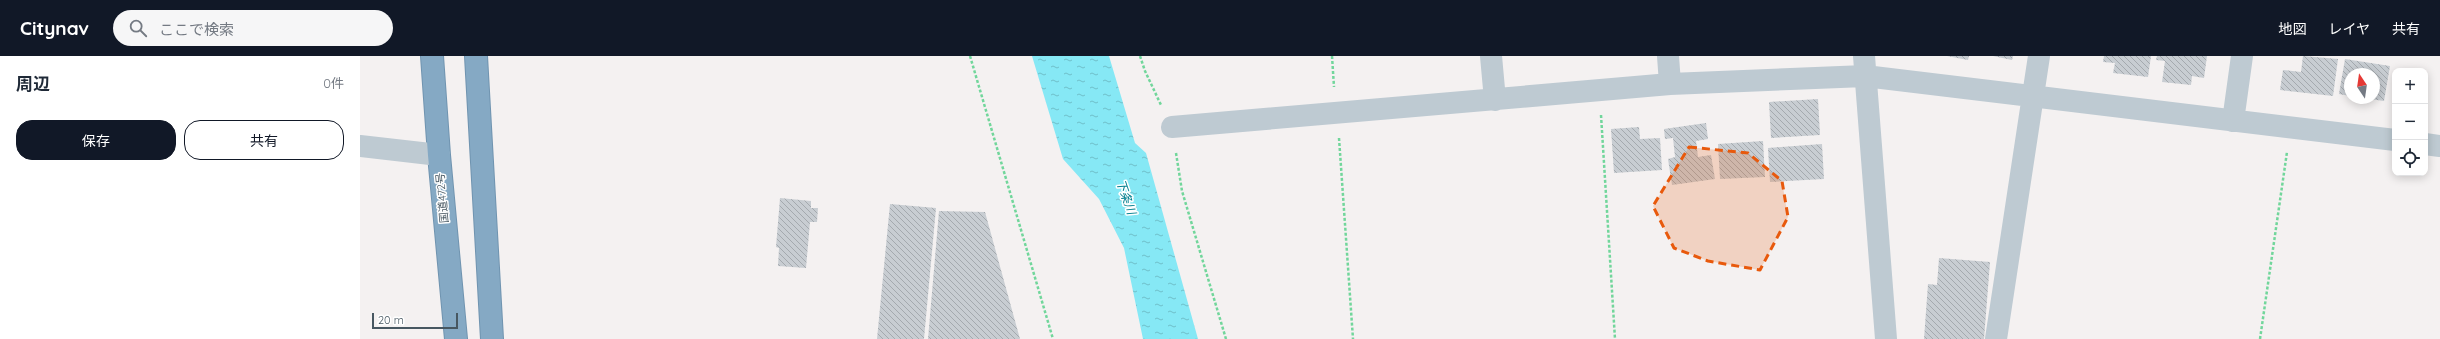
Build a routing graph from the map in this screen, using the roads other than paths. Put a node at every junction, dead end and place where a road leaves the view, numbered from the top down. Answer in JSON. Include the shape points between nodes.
{"nodes":[{"id":1,"x":432,"y":56,"type":"edge"},
{"id":2,"x":476,"y":56,"type":"edge"},
{"id":3,"x":1491,"y":56,"type":"edge"},
{"id":4,"x":1668,"y":56,"type":"edge"},
{"id":5,"x":2039,"y":56,"type":"edge"},
{"id":6,"x":2242,"y":56,"type":"edge"},
{"id":7,"x":1865,"y":66,"type":"edge"},
{"id":8,"x":1670,"y":84,"type":"junction"},
{"id":9,"x":2034,"y":96,"type":"junction"},
{"id":10,"x":1495,"y":100,"type":"junction"},
{"id":11,"x":2233,"y":121,"type":"junction"},
{"id":12,"x":1172,"y":127,"type":"road end"},
{"id":13,"x":2392,"y":140,"type":"edge"},
{"id":14,"x":2428,"y":144,"type":"edge"},
{"id":15,"x":360,"y":146,"type":"edge"},
{"id":16,"x":2440,"y":146,"type":"edge"},
{"id":17,"x":438,"y":155,"type":"junction"},
{"id":18,"x":456,"y":339,"type":"edge"},
{"id":19,"x":492,"y":339,"type":"edge"},
{"id":20,"x":1886,"y":339,"type":"edge"},
{"id":21,"x":1996,"y":339,"type":"edge"}],
"edges":[{"from":1,"to":17,"type":"highway","name":"国道472号"},
{"from":2,"to":19,"type":"highway"},
{"from":3,"to":10,"type":"street"},
{"from":4,"to":8,"type":"street"},
{"from":5,"to":9,"type":"street"},
{"from":6,"to":11,"type":"street"},
{"from":7,"to":8,"type":"street"},
{"from":7,"to":9,"type":"street"},
{"from":7,"to":20,"type":"street"},
{"from":8,"to":10,"type":"street"},
{"from":9,"to":11,"type":"street"},
{"from":9,"to":21,"type":"street"},
{"from":10,"to":12,"type":"street"},
{"from":11,"to":13,"type":"street"},
{"from":14,"to":16,"type":"street"},
{"from":15,"to":17,"type":"street"},
{"from":17,"to":18,"type":"highway","name":"国道472号"}]}
